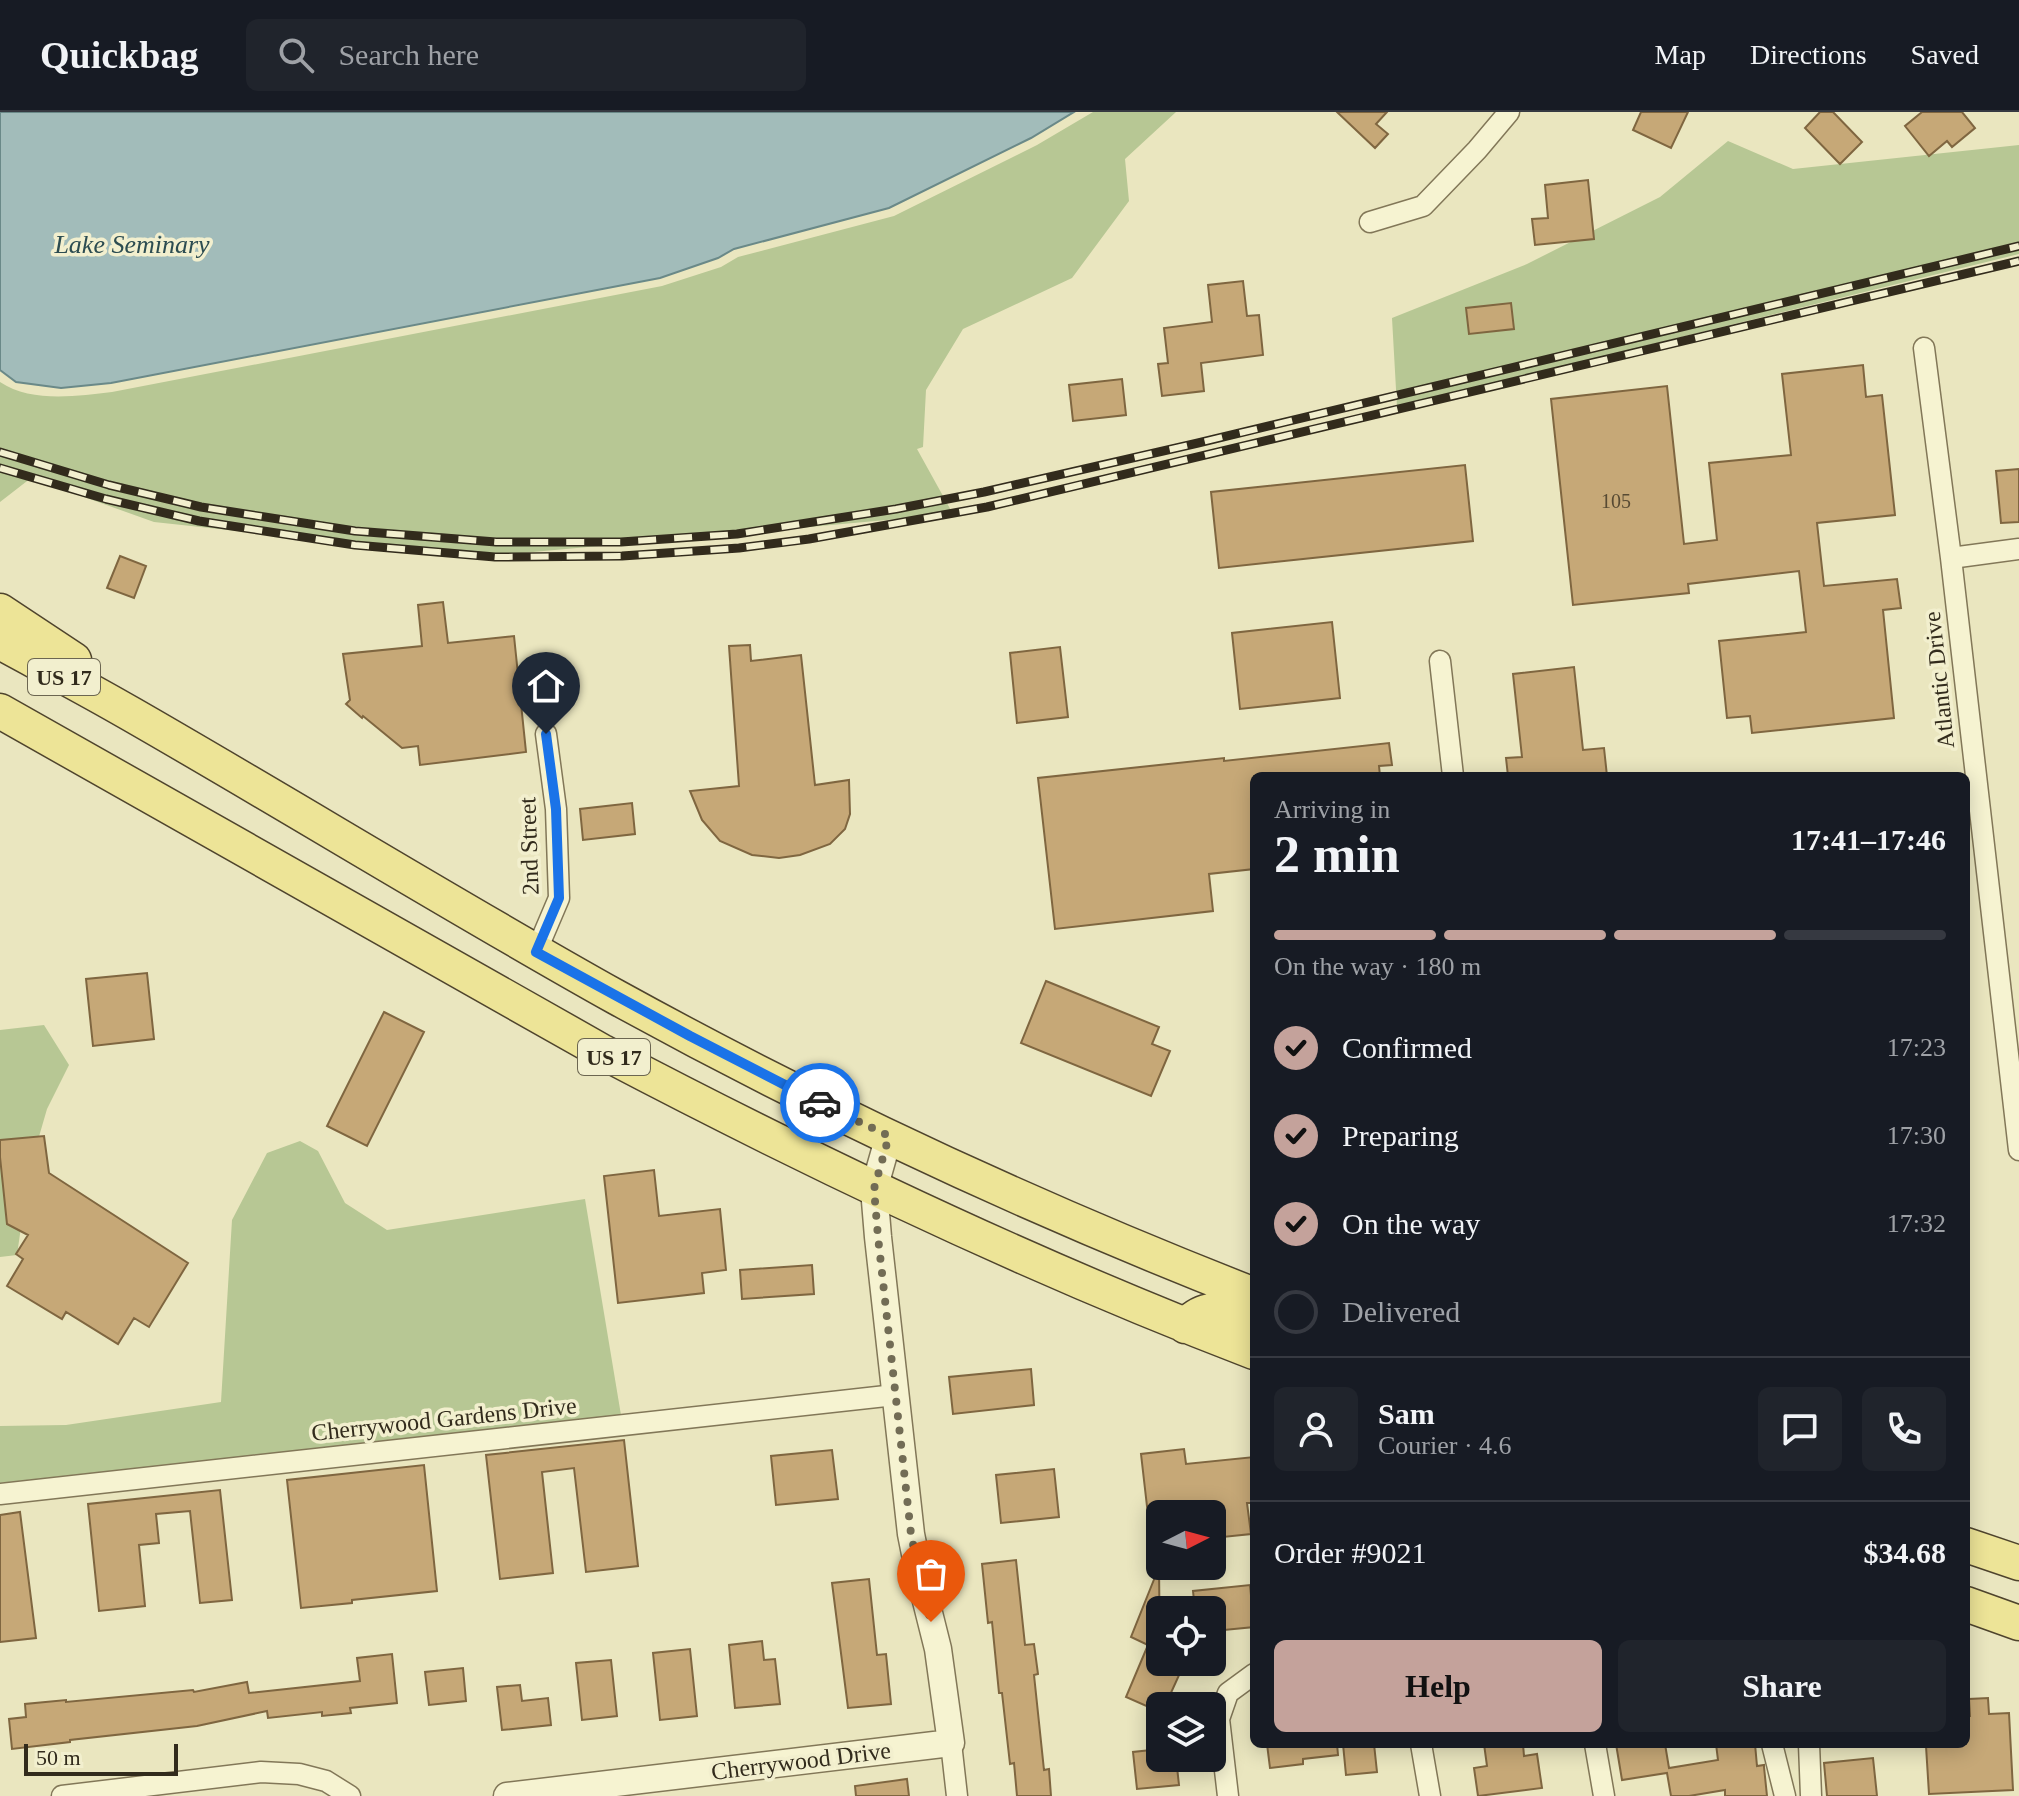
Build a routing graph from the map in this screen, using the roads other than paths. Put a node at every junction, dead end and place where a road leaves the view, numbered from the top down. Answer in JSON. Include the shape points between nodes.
{"nodes":[{"id":1,"x":1509,"y":112,"type":"edge"},
{"id":2,"x":1370,"y":222,"type":"dead end"},
{"id":3,"x":1924,"y":348,"type":"dead end"},
{"id":4,"x":2019,"y":549,"type":"edge"},
{"id":5,"x":1951,"y":558,"type":"junction"},
{"id":6,"x":0,"y":611,"type":"edge"},
{"id":7,"x":0,"y":642,"type":"edge"},
{"id":8,"x":1440,"y":661,"type":"dead end"},
{"id":9,"x":129,"y":712,"type":"junction"},
{"id":10,"x":3,"y":714,"type":"edge"},
{"id":11,"x":546,"y":734,"type":"dead end"},
{"id":12,"x":1453,"y":772,"type":"edge"},
{"id":13,"x":536,"y":952,"type":"junction"},
{"id":14,"x":889,"y":1136,"type":"junction"},
{"id":15,"x":2019,"y":1150,"type":"edge"},
{"id":16,"x":874,"y":1189,"type":"junction"},
{"id":17,"x":1250,"y":1293,"type":"edge"},
{"id":18,"x":1250,"y":1320,"type":"edge"},
{"id":19,"x":1185,"y":1326,"type":"junction"},
{"id":20,"x":1250,"y":1350,"type":"edge"},
{"id":21,"x":895,"y":1395,"type":"junction"},
{"id":22,"x":0,"y":1494,"type":"edge"},
{"id":23,"x":1970,"y":1546,"type":"edge"},
{"id":24,"x":2019,"y":1563,"type":"edge"},
{"id":25,"x":1970,"y":1605,"type":"edge"},
{"id":26,"x":2019,"y":1623,"type":"edge"},
{"id":27,"x":1250,"y":1677,"type":"edge"},
{"id":28,"x":951,"y":1743,"type":"junction"},
{"id":29,"x":1422,"y":1748,"type":"edge"},
{"id":30,"x":1596,"y":1748,"type":"edge"},
{"id":31,"x":1773,"y":1748,"type":"edge"},
{"id":32,"x":1809,"y":1748,"type":"edge"},
{"id":33,"x":644,"y":1788,"type":"edge"},
{"id":34,"x":62,"y":1796,"type":"edge"},
{"id":35,"x":350,"y":1796,"type":"edge"},
{"id":36,"x":507,"y":1796,"type":"edge"},
{"id":37,"x":957,"y":1796,"type":"edge"},
{"id":38,"x":1228,"y":1796,"type":"edge"},
{"id":39,"x":1430,"y":1796,"type":"edge"},
{"id":40,"x":1604,"y":1796,"type":"edge"},
{"id":41,"x":1785,"y":1796,"type":"edge"},
{"id":42,"x":1811,"y":1796,"type":"edge"}],
"edges":[{"from":1,"to":2,"type":"street","via":[[1423,206]]},
{"from":3,"to":5,"type":"street","name":"Atlantic Drive"},
{"from":4,"to":5,"type":"street"},
{"from":5,"to":15,"type":"street","name":"Atlantic Drive"},
{"from":6,"to":9,"type":"main road","via":[[93,672]]},
{"from":7,"to":9,"type":"main road","number":"US 17"},
{"from":8,"to":12,"type":"street"},
{"from":9,"to":13,"type":"main road","number":"US 17"},
{"from":10,"to":16,"type":"main road","number":"US 17","via":[[601,1051]]},
{"from":11,"to":13,"type":"street","name":"2nd Street","via":[[556,809],[559,898]]},
{"from":13,"to":14,"type":"main road","number":"US 17"},
{"from":14,"to":16,"type":"street"},
{"from":14,"to":17,"type":"main road","number":"US 17","via":[[1065,1218]]},
{"from":16,"to":19,"type":"main road","number":"US 17"},
{"from":16,"to":21,"type":"street"},
{"from":18,"to":19,"type":"main road","via":[[1210,1311],[1196,1314]]},
{"from":19,"to":20,"type":"main road","number":"US 17"},
{"from":21,"to":22,"type":"street","name":"Cherrywood Gardens Drive"},
{"from":21,"to":28,"type":"street","via":[[911,1534],[938,1649]]},
{"from":23,"to":24,"type":"main road"},
{"from":25,"to":26,"type":"main road"},
{"from":27,"to":38,"type":"street","via":[[1228,1693],[1219,1719]]},
{"from":28,"to":33,"type":"street","name":"Cherrywood Drive"},
{"from":28,"to":37,"type":"street"},
{"from":29,"to":39,"type":"street"},
{"from":30,"to":40,"type":"street"},
{"from":31,"to":41,"type":"street"},
{"from":32,"to":42,"type":"street"},
{"from":33,"to":36,"type":"street","name":"Cherrywood Drive"},
{"from":34,"to":35,"type":"street","via":[[261,1772],[313,1777]]}]}
